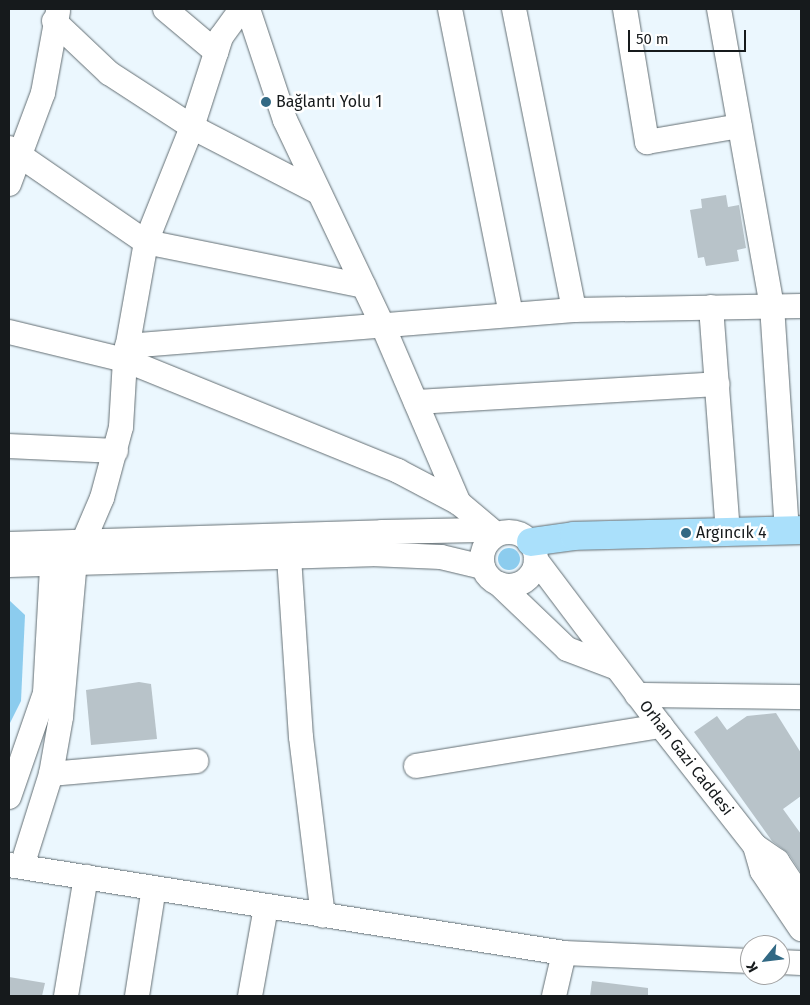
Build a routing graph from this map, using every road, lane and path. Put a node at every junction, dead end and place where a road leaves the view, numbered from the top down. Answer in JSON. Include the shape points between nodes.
{"nodes":[{"id":1,"x":165,"y":9,"type":"edge"},
{"id":2,"x":241,"y":9,"type":"edge"},
{"id":3,"x":248,"y":9,"type":"edge"},
{"id":4,"x":450,"y":9,"type":"edge"},
{"id":5,"x":514,"y":9,"type":"edge"},
{"id":6,"x":625,"y":9,"type":"edge"},
{"id":7,"x":719,"y":9,"type":"edge"},
{"id":8,"x":57,"y":15,"type":"edge"},
{"id":9,"x":216,"y":52,"type":"junction"},
{"id":10,"x":740,"y":126,"type":"junction"},
{"id":11,"x":192,"y":127,"type":"junction"},
{"id":12,"x":15,"y":153,"type":"edge"},
{"id":13,"x":9,"y":184,"type":"edge"},
{"id":14,"x":318,"y":192,"type":"junction"},
{"id":15,"x":146,"y":242,"type":"junction"},
{"id":16,"x":364,"y":286,"type":"junction"},
{"id":17,"x":772,"y":306,"type":"junction"},
{"id":18,"x":801,"y":306,"type":"edge"},
{"id":19,"x":711,"y":307,"type":"junction"},
{"id":20,"x":574,"y":310,"type":"junction"},
{"id":21,"x":511,"y":313,"type":"junction"},
{"id":22,"x":383,"y":326,"type":"junction"},
{"id":23,"x":9,"y":332,"type":"edge"},
{"id":24,"x":126,"y":353,"type":"junction"},
{"id":25,"x":717,"y":384,"type":"junction"},
{"id":26,"x":416,"y":402,"type":"junction"},
{"id":27,"x":9,"y":446,"type":"edge"},
{"id":28,"x":116,"y":451,"type":"junction"},
{"id":29,"x":459,"y":503,"type":"junction"},
{"id":30,"x":794,"y":530,"type":"edge"},
{"id":31,"x":728,"y":532,"type":"junction"},
{"id":32,"x":494,"y":536,"type":"junction"},
{"id":33,"x":9,"y":544,"type":"edge"},
{"id":34,"x":533,"y":551,"type":"junction"},
{"id":35,"x":66,"y":552,"type":"junction"},
{"id":36,"x":289,"y":557,"type":"junction"},
{"id":37,"x":9,"y":565,"type":"edge"},
{"id":38,"x":491,"y":575,"type":"junction"},
{"id":39,"x":617,"y":668,"type":"junction"},
{"id":40,"x":637,"y":695,"type":"junction"},
{"id":41,"x":798,"y":702,"type":"edge"},
{"id":42,"x":661,"y":726,"type":"junction"},
{"id":43,"x":196,"y":761,"type":"dead end"},
{"id":44,"x":416,"y":766,"type":"dead end"},
{"id":45,"x":51,"y":774,"type":"junction"},
{"id":46,"x":9,"y":797,"type":"edge"},
{"id":47,"x":755,"y":846,"type":"junction"},
{"id":48,"x":15,"y":866,"type":"edge"},
{"id":49,"x":86,"y":877,"type":"junction"},
{"id":50,"x":154,"y":888,"type":"junction"},
{"id":51,"x":801,"y":897,"type":"edge"},
{"id":52,"x":266,"y":907,"type":"junction"},
{"id":53,"x":323,"y":916,"type":"junction"},
{"id":54,"x":801,"y":929,"type":"edge"},
{"id":55,"x":564,"y":953,"type":"junction"},
{"id":56,"x":740,"y":961,"type":"edge"},
{"id":57,"x":66,"y":996,"type":"edge"},
{"id":58,"x":137,"y":996,"type":"edge"},
{"id":59,"x":250,"y":996,"type":"edge"},
{"id":60,"x":554,"y":996,"type":"edge"}],
"edges":[{"from":1,"to":9,"type":"street"},
{"from":2,"to":9,"type":"street"},
{"from":3,"to":14,"type":"street","via":[[273,89]]},
{"from":4,"to":21,"type":"street"},
{"from":5,"to":20,"type":"street"},
{"from":6,"to":10,"type":"street","via":[[647,142]]},
{"from":7,"to":10,"type":"street"},
{"from":8,"to":11,"type":"street","via":[[109,73]]},
{"from":8,"to":12,"type":"street","via":[[43,94]]},
{"from":9,"to":11,"type":"street"},
{"from":10,"to":17,"type":"street"},
{"from":11,"to":14,"type":"street"},
{"from":11,"to":15,"type":"street"},
{"from":12,"to":13,"type":"street"},
{"from":12,"to":15,"type":"street"},
{"from":14,"to":16,"type":"street"},
{"from":15,"to":16,"type":"street"},
{"from":15,"to":24,"type":"street"},
{"from":16,"to":22,"type":"street"},
{"from":17,"to":18,"type":"street"},
{"from":17,"to":19,"type":"street"},
{"from":17,"to":30,"type":"street"},
{"from":19,"to":20,"type":"street"},
{"from":19,"to":25,"type":"street"},
{"from":20,"to":21,"type":"street"},
{"from":21,"to":22,"type":"street"},
{"from":22,"to":24,"type":"street"},
{"from":22,"to":26,"type":"street"},
{"from":23,"to":24,"type":"street"},
{"from":24,"to":28,"type":"street"},
{"from":24,"to":29,"type":"street","via":[[398,471]]},
{"from":25,"to":26,"type":"street"},
{"from":25,"to":31,"type":"street"},
{"from":26,"to":29,"type":"street"},
{"from":27,"to":28,"type":"street"},
{"from":28,"to":35,"type":"street"},
{"from":29,"to":32,"type":"street"},
{"from":30,"to":31,"type":"main road"},
{"from":31,"to":34,"type":"main road","via":[[574,536]]},
{"from":32,"to":34,"type":"street","via":[[515,532]]},
{"from":32,"to":35,"type":"street","via":[[480,530]]},
{"from":32,"to":38,"type":"street","via":[[482,553]]},
{"from":33,"to":35,"type":"street"},
{"from":34,"to":38,"type":"street","via":[[532,573],[522,583]]},
{"from":34,"to":39,"type":"street","name":"Orhan Gazi Caddesi"},
{"from":35,"to":36,"type":"street"},
{"from":35,"to":37,"type":"street"},
{"from":35,"to":45,"type":"street","via":[[66,681]]},
{"from":35,"to":46,"type":"street","via":[[45,693]]},
{"from":36,"to":38,"type":"street","via":[[413,555]]},
{"from":36,"to":53,"type":"street","via":[[301,737]]},
{"from":38,"to":39,"type":"street","via":[[567,649]]},
{"from":39,"to":40,"type":"street","name":"Orhan Gazi Caddesi"},
{"from":40,"to":41,"type":"street"},
{"from":40,"to":42,"type":"street","name":"Orhan Gazi Caddesi"},
{"from":42,"to":44,"type":"street"},
{"from":42,"to":47,"type":"street","name":"Orhan Gazi Caddesi"},
{"from":43,"to":45,"type":"street"},
{"from":45,"to":48,"type":"street"},
{"from":47,"to":51,"type":"street","name":"Orhan Gazi Caddesi","via":[[777,861]]},
{"from":47,"to":54,"type":"street","name":"Orhan Gazi Caddesi","via":[[762,871]]},
{"from":48,"to":49,"type":"street"},
{"from":49,"to":50,"type":"street"},
{"from":49,"to":57,"type":"street"},
{"from":50,"to":52,"type":"street"},
{"from":50,"to":58,"type":"street"},
{"from":52,"to":53,"type":"street"},
{"from":52,"to":59,"type":"street"},
{"from":53,"to":55,"type":"street"},
{"from":55,"to":56,"type":"street"},
{"from":55,"to":60,"type":"street"}]}
